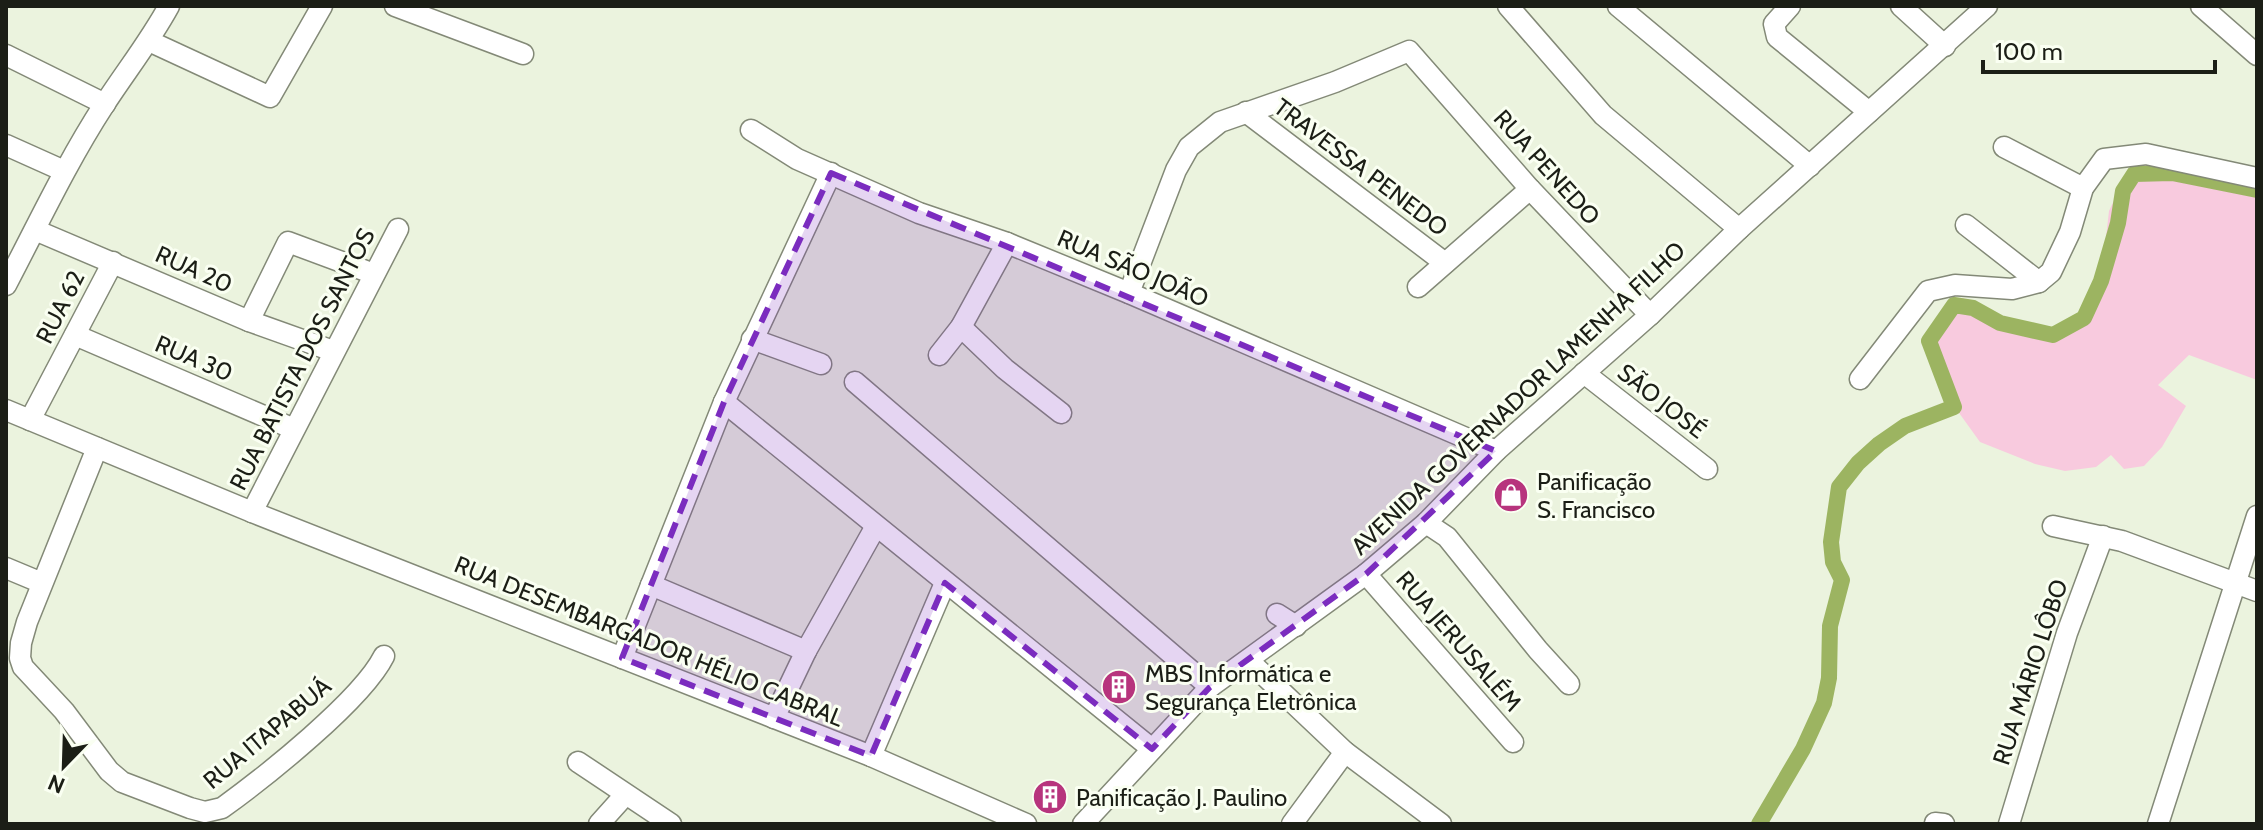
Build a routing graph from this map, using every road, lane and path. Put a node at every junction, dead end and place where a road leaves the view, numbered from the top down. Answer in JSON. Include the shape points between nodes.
{"nodes":[{"id":1,"x":169,"y":6,"type":"edge"},
{"id":2,"x":322,"y":6,"type":"edge"},
{"id":3,"x":395,"y":6,"type":"edge"},
{"id":4,"x":1508,"y":6,"type":"edge"},
{"id":5,"x":1618,"y":6,"type":"edge"},
{"id":6,"x":1790,"y":6,"type":"edge"},
{"id":7,"x":1901,"y":6,"type":"edge"},
{"id":8,"x":1987,"y":6,"type":"edge"},
{"id":9,"x":2201,"y":6,"type":"edge"},
{"id":10,"x":149,"y":41,"type":"junction"},
{"id":11,"x":1945,"y":46,"type":"junction"},
{"id":12,"x":523,"y":54,"type":"dead end"},
{"id":13,"x":6,"y":55,"type":"edge"},
{"id":14,"x":2257,"y":55,"type":"edge"},
{"id":15,"x":105,"y":104,"type":"junction"},
{"id":16,"x":1246,"y":112,"type":"junction"},
{"id":17,"x":1869,"y":112,"type":"junction"},
{"id":18,"x":751,"y":130,"type":"dead end"},
{"id":19,"x":6,"y":145,"type":"edge"},
{"id":20,"x":2004,"y":147,"type":"dead end"},
{"id":21,"x":1810,"y":166,"type":"junction"},
{"id":22,"x":64,"y":171,"type":"junction"},
{"id":23,"x":831,"y":173,"type":"junction"},
{"id":24,"x":2257,"y":178,"type":"edge"},
{"id":25,"x":2083,"y":188,"type":"junction"},
{"id":26,"x":1530,"y":189,"type":"junction"},
{"id":27,"x":1966,"y":225,"type":"dead end"},
{"id":28,"x":398,"y":229,"type":"dead end"},
{"id":29,"x":1739,"y":229,"type":"junction"},
{"id":30,"x":35,"y":230,"type":"junction"},
{"id":31,"x":1007,"y":243,"type":"junction"},
{"id":32,"x":113,"y":262,"type":"junction"},
{"id":33,"x":1445,"y":263,"type":"junction"},
{"id":34,"x":374,"y":274,"type":"junction"},
{"id":35,"x":2039,"y":282,"type":"junction"},
{"id":36,"x":6,"y":285,"type":"edge"},
{"id":37,"x":1418,"y":287,"type":"dead end"},
{"id":38,"x":1129,"y":293,"type":"junction"},
{"id":39,"x":1650,"y":315,"type":"junction"},
{"id":40,"x":249,"y":321,"type":"junction"},
{"id":41,"x":961,"y":327,"type":"junction"},
{"id":42,"x":75,"y":335,"type":"junction"},
{"id":43,"x":752,"y":339,"type":"junction"},
{"id":44,"x":333,"y":351,"type":"junction"},
{"id":45,"x":939,"y":355,"type":"dead end"},
{"id":46,"x":821,"y":364,"type":"dead end"},
{"id":47,"x":1584,"y":373,"type":"junction"},
{"id":48,"x":1860,"y":379,"type":"dead end"},
{"id":49,"x":855,"y":382,"type":"dead end"},
{"id":50,"x":724,"y":402,"type":"junction"},
{"id":51,"x":6,"y":410,"type":"edge"},
{"id":52,"x":1061,"y":413,"type":"dead end"},
{"id":53,"x":30,"y":420,"type":"junction"},
{"id":54,"x":294,"y":429,"type":"junction"},
{"id":55,"x":97,"y":448,"type":"junction"},
{"id":56,"x":1496,"y":451,"type":"junction"},
{"id":57,"x":1707,"y":469,"type":"dead end"},
{"id":58,"x":252,"y":512,"type":"junction"},
{"id":59,"x":2257,"y":516,"type":"edge"},
{"id":60,"x":1426,"y":523,"type":"junction"},
{"id":61,"x":876,"y":526,"type":"junction"},
{"id":62,"x":2053,"y":526,"type":"dead end"},
{"id":63,"x":2103,"y":536,"type":"junction"},
{"id":64,"x":6,"y":568,"type":"edge"},
{"id":65,"x":1366,"y":574,"type":"junction"},
{"id":66,"x":42,"y":583,"type":"junction"},
{"id":67,"x":945,"y":583,"type":"junction"},
{"id":68,"x":2237,"y":584,"type":"junction"},
{"id":69,"x":651,"y":585,"type":"junction"},
{"id":70,"x":2257,"y":591,"type":"edge"},
{"id":71,"x":1277,"y":614,"type":"dead end"},
{"id":72,"x":1296,"y":626,"type":"junction"},
{"id":73,"x":806,"y":651,"type":"junction"},
{"id":74,"x":384,"y":656,"type":"dead end"},
{"id":75,"x":622,"y":658,"type":"junction"},
{"id":76,"x":1249,"y":661,"type":"junction"},
{"id":77,"x":1569,"y":684,"type":"dead end"},
{"id":78,"x":1210,"y":687,"type":"junction"},
{"id":79,"x":774,"y":718,"type":"junction"},
{"id":80,"x":1513,"y":742,"type":"dead end"},
{"id":81,"x":1152,"y":749,"type":"junction"},
{"id":82,"x":1345,"y":752,"type":"junction"},
{"id":83,"x":871,"y":756,"type":"junction"},
{"id":84,"x":578,"y":762,"type":"dead end"},
{"id":85,"x":625,"y":795,"type":"junction"},
{"id":86,"x":599,"y":824,"type":"edge"},
{"id":87,"x":671,"y":824,"type":"edge"},
{"id":88,"x":1026,"y":824,"type":"edge"},
{"id":89,"x":1083,"y":824,"type":"edge"},
{"id":90,"x":1292,"y":824,"type":"edge"},
{"id":91,"x":1440,"y":824,"type":"edge"},
{"id":92,"x":2009,"y":824,"type":"edge"},
{"id":93,"x":2158,"y":824,"type":"edge"}],
"edges":[{"from":1,"to":10,"type":"street"},
{"from":2,"to":10,"type":"street","via":[[268,97]]},
{"from":3,"to":12,"type":"street"},
{"from":4,"to":29,"type":"street","via":[[1603,115]]},
{"from":5,"to":21,"type":"street"},
{"from":6,"to":17,"type":"street","via":[[1774,24],[1777,37]]},
{"from":7,"to":11,"type":"street"},
{"from":8,"to":11,"type":"street","name":"AVENIDA GOVERNADOR LAMENHA FILHO"},
{"from":9,"to":14,"type":"street"},
{"from":10,"to":15,"type":"street"},
{"from":11,"to":17,"type":"street","name":"AVENIDA GOVERNADOR LAMENHA FILHO"},
{"from":13,"to":15,"type":"street"},
{"from":15,"to":22,"type":"street"},
{"from":16,"to":26,"type":"street","name":"RUA PENEDO","via":[[1409,51]]},
{"from":16,"to":33,"type":"street","name":"TRAVESSA PENEDO"},
{"from":16,"to":38,"type":"street","via":[[1220,122],[1189,147]]},
{"from":17,"to":21,"type":"street","name":"AVENIDA GOVERNADOR LAMENHA FILHO"},
{"from":18,"to":23,"type":"street","name":"RUA SÃO JOÃO"},
{"from":19,"to":22,"type":"street"},
{"from":20,"to":25,"type":"street"},
{"from":21,"to":29,"type":"street","name":"AVENIDA GOVERNADOR LAMENHA FILHO"},
{"from":22,"to":30,"type":"street"},
{"from":23,"to":31,"type":"street","name":"RUA SÃO JOÃO","via":[[919,213]]},
{"from":23,"to":43,"type":"street"},
{"from":24,"to":25,"type":"street","via":[[2146,154],[2104,159]]},
{"from":25,"to":35,"type":"street","via":[[2070,232],[2051,272]]},
{"from":26,"to":33,"type":"street","name":"TRAVESSA PENEDO"},
{"from":26,"to":39,"type":"street","name":"RUA PENEDO"},
{"from":27,"to":35,"type":"street"},
{"from":28,"to":34,"type":"street","name":"RUA BATISTA DOS SANTOS"},
{"from":29,"to":39,"type":"street","name":"AVENIDA GOVERNADOR LAMENHA FILHO"},
{"from":30,"to":32,"type":"street","name":"RUA 20"},
{"from":30,"to":36,"type":"street"},
{"from":31,"to":38,"type":"street","name":"RUA SÃO JOÃO"},
{"from":31,"to":41,"type":"street"},
{"from":32,"to":40,"type":"street","name":"RUA 20"},
{"from":32,"to":42,"type":"street","name":"RUA 62"},
{"from":33,"to":37,"type":"street","name":"TRAVESSA PENEDO"},
{"from":34,"to":40,"type":"street","via":[[288,242]]},
{"from":34,"to":44,"type":"street","name":"RUA BATISTA DOS SANTOS"},
{"from":35,"to":48,"type":"street","via":[[2012,289],[1955,285],[1928,291]]},
{"from":38,"to":56,"type":"street","name":"RUA SÃO JOÃO"},
{"from":39,"to":47,"type":"street","name":"AVENIDA GOVERNADOR LAMENHA FILHO"},
{"from":40,"to":44,"type":"street","name":"RUA 20"},
{"from":41,"to":45,"type":"street"},
{"from":41,"to":52,"type":"street"},
{"from":42,"to":53,"type":"street","name":"RUA 62"},
{"from":42,"to":54,"type":"street","name":"RUA 30"},
{"from":43,"to":46,"type":"street"},
{"from":43,"to":50,"type":"street"},
{"from":44,"to":54,"type":"street","name":"RUA BATISTA DOS SANTOS"},
{"from":47,"to":56,"type":"street","name":"AVENIDA GOVERNADOR LAMENHA FILHO"},
{"from":47,"to":57,"type":"street","name":"SÃO JOSÉ"},
{"from":49,"to":78,"type":"street"},
{"from":50,"to":61,"type":"street"},
{"from":50,"to":69,"type":"street"},
{"from":51,"to":53,"type":"street","name":"RUA DESEMBARGADOR HÉLIO CABRAL"},
{"from":53,"to":55,"type":"street","name":"RUA DESEMBARGADOR HÉLIO CABRAL"},
{"from":54,"to":58,"type":"street","name":"RUA BATISTA DOS SANTOS"},
{"from":55,"to":58,"type":"street","name":"RUA DESEMBARGADOR HÉLIO CABRAL"},
{"from":55,"to":66,"type":"street","name":"RUA ITAPABUÁ"},
{"from":56,"to":60,"type":"street","name":"AVENIDA GOVERNADOR LAMENHA FILHO"},
{"from":58,"to":75,"type":"street","name":"RUA DESEMBARGADOR HÉLIO CABRAL"},
{"from":59,"to":68,"type":"street"},
{"from":60,"to":65,"type":"street","name":"AVENIDA GOVERNADOR LAMENHA FILHO"},
{"from":60,"to":77,"type":"street","via":[[1447,537]]},
{"from":61,"to":67,"type":"street"},
{"from":61,"to":73,"type":"street"},
{"from":62,"to":63,"type":"street"},
{"from":63,"to":68,"type":"street"},
{"from":63,"to":92,"type":"street","name":"RUA MÁRIO LÔBO","via":[[2067,633]]},
{"from":64,"to":66,"type":"street"},
{"from":65,"to":72,"type":"street","name":"AVENIDA GOVERNADOR LAMENHA FILHO"},
{"from":65,"to":80,"type":"street","name":"RUA JERUSALÉM"},
{"from":66,"to":74,"type":"street","name":"RUA ITAPABUÁ","via":[[21,643],[23,667],[122,782],[205,812],[222,808],[309,737],[376,674]]},
{"from":67,"to":81,"type":"street"},
{"from":67,"to":83,"type":"street"},
{"from":68,"to":70,"type":"street"},
{"from":68,"to":93,"type":"street"},
{"from":69,"to":73,"type":"street"},
{"from":69,"to":75,"type":"street"},
{"from":71,"to":72,"type":"street"},
{"from":72,"to":76,"type":"street","name":"AVENIDA GOVERNADOR LAMENHA FILHO"},
{"from":73,"to":79,"type":"street"},
{"from":75,"to":79,"type":"street","name":"RUA DESEMBARGADOR HÉLIO CABRAL"},
{"from":76,"to":78,"type":"street","name":"AVENIDA GOVERNADOR LAMENHA FILHO"},
{"from":76,"to":82,"type":"street"},
{"from":78,"to":81,"type":"street","name":"AVENIDA GOVERNADOR LAMENHA FILHO"},
{"from":79,"to":83,"type":"street","name":"RUA DESEMBARGADOR HÉLIO CABRAL"},
{"from":81,"to":89,"type":"street","name":"AVENIDA GOVERNADOR LAMENHA FILHO"},
{"from":82,"to":90,"type":"street"},
{"from":82,"to":91,"type":"street"},
{"from":83,"to":88,"type":"street","name":"RUA DESEMBARGADOR HÉLIO CABRAL"},
{"from":84,"to":85,"type":"street"},
{"from":85,"to":86,"type":"street"},
{"from":85,"to":87,"type":"street"}]}
